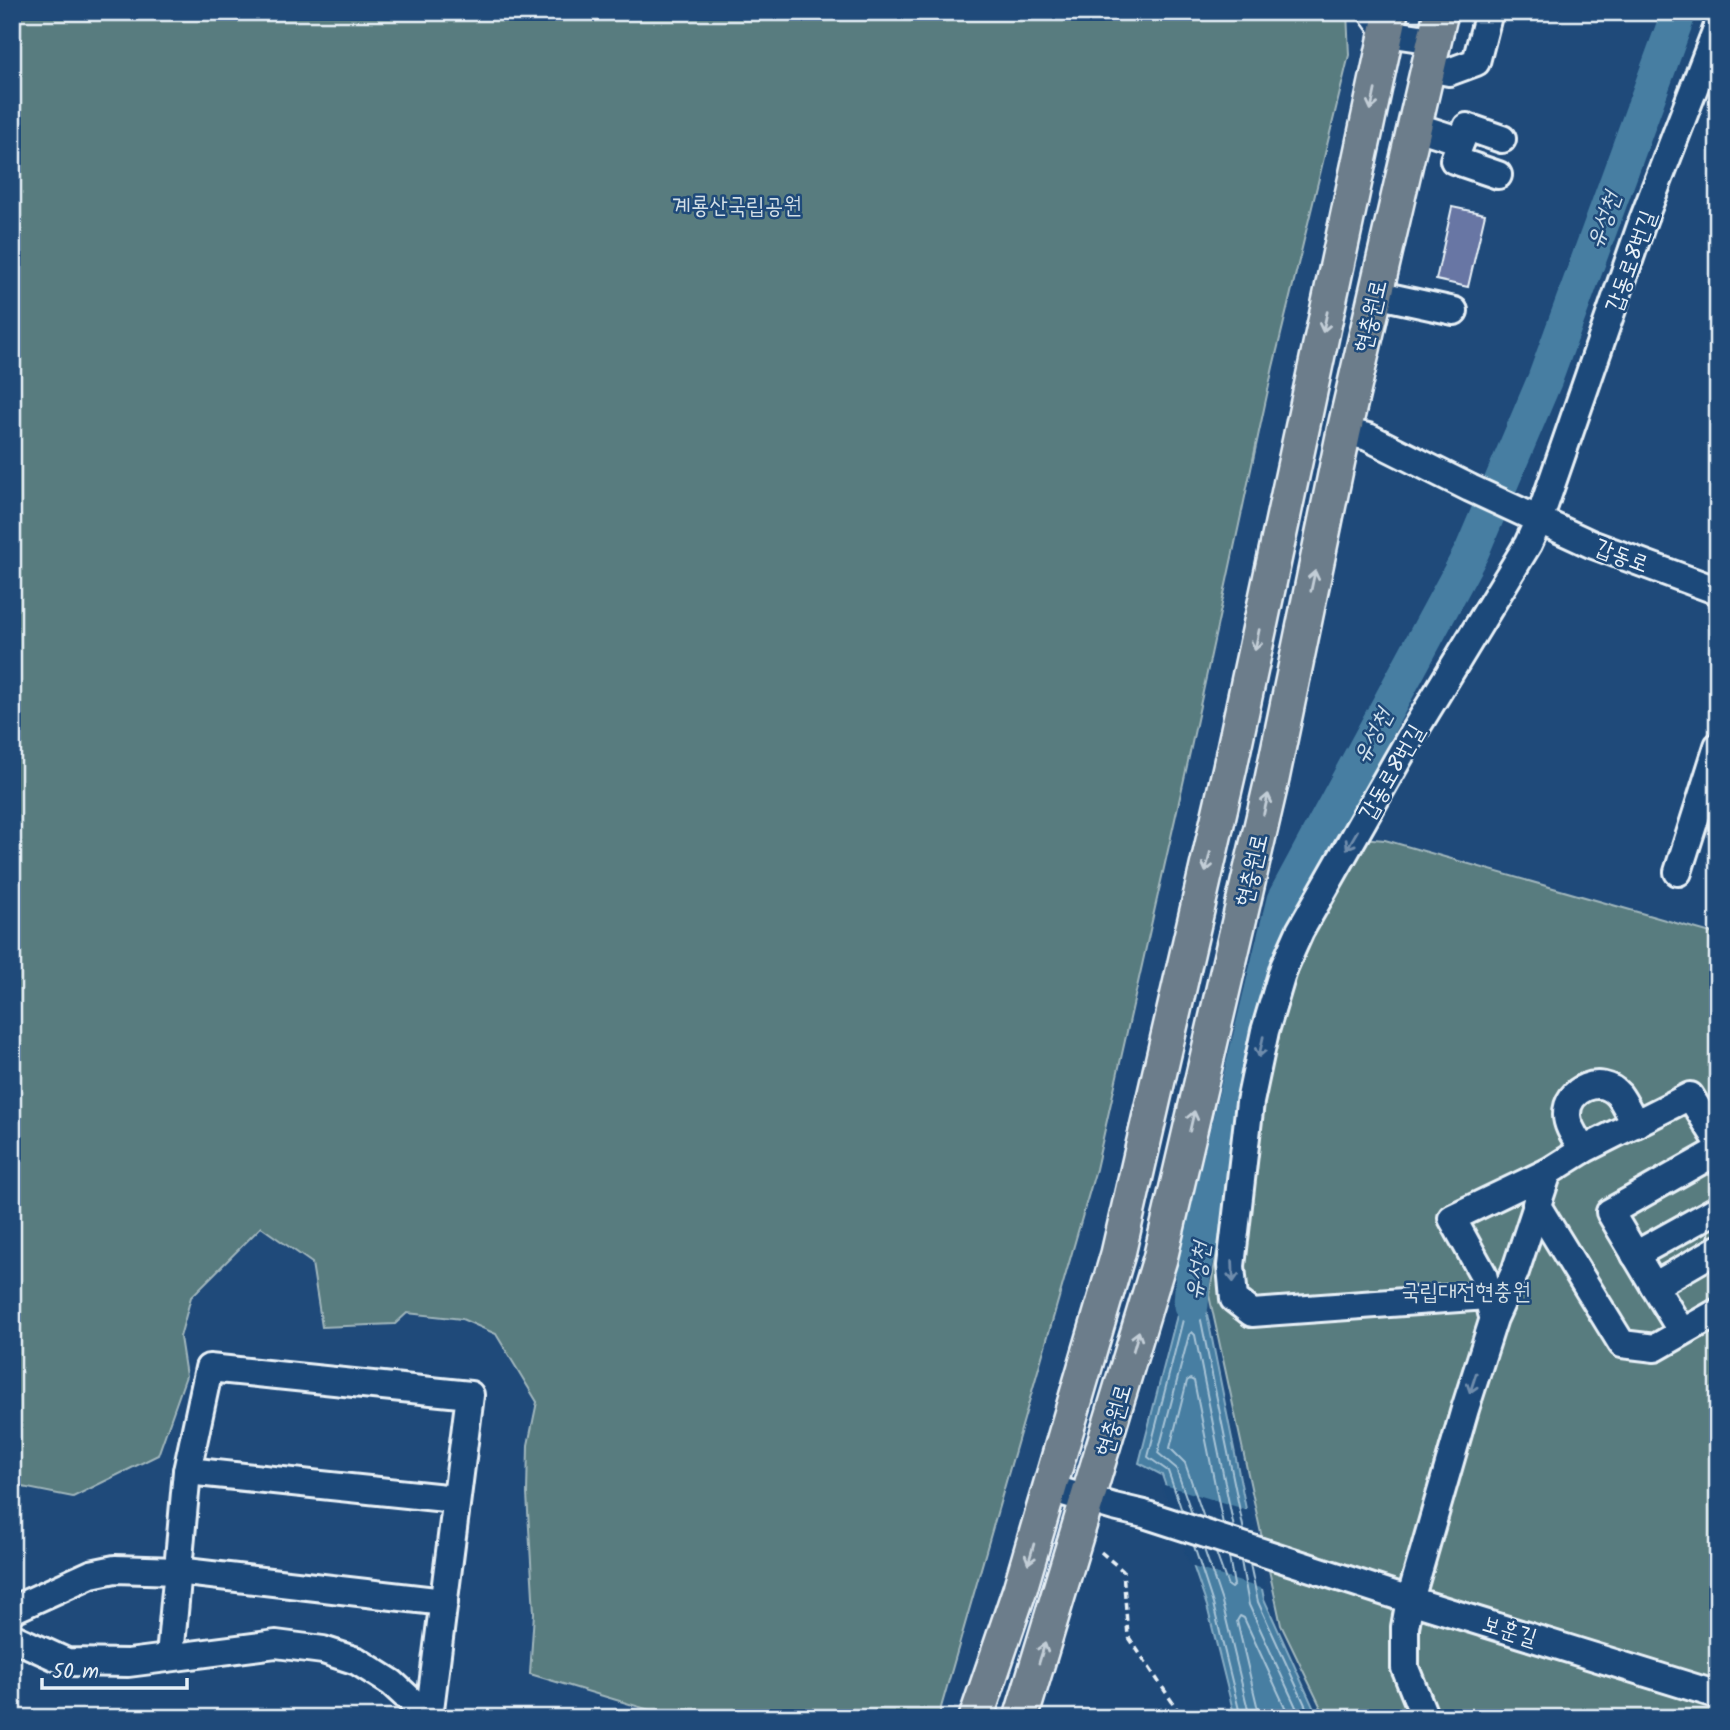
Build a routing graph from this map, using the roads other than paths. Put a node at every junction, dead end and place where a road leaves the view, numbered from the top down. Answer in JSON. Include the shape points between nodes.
{"nodes":[{"id":1,"x":1489,"y":12,"type":"edge"},
{"id":2,"x":1383,"y":19,"type":"edge"},
{"id":3,"x":1718,"y":26,"type":"edge"},
{"id":4,"x":1434,"y":40,"type":"edge"},
{"id":5,"x":1414,"y":126,"type":"junction"},
{"id":6,"x":1502,"y":139,"type":"dead end"},
{"id":7,"x":1461,"y":141,"type":"junction"},
{"id":8,"x":1498,"y":175,"type":"dead end"},
{"id":9,"x":1376,"y":294,"type":"junction"},
{"id":10,"x":1454,"y":311,"type":"dead end"},
{"id":11,"x":1344,"y":431,"type":"junction"},
{"id":12,"x":1534,"y":517,"type":"junction"},
{"id":13,"x":1718,"y":591,"type":"edge"},
{"id":14,"x":1718,"y":746,"type":"edge"},
{"id":15,"x":1678,"y":872,"type":"dead end"},
{"id":16,"x":1636,"y":1124,"type":"junction"},
{"id":17,"x":1717,"y":1141,"type":"edge"},
{"id":18,"x":1583,"y":1150,"type":"junction"},
{"id":19,"x":1548,"y":1171,"type":"junction"},
{"id":20,"x":1536,"y":1204,"type":"junction"},
{"id":21,"x":1718,"y":1209,"type":"edge"},
{"id":22,"x":1718,"y":1249,"type":"edge"},
{"id":23,"x":1635,"y":1255,"type":"junction"},
{"id":24,"x":1654,"y":1286,"type":"junction"},
{"id":25,"x":1490,"y":1307,"type":"junction"},
{"id":26,"x":1718,"y":1312,"type":"edge"},
{"id":27,"x":1682,"y":1332,"type":"junction"},
{"id":28,"x":187,"y":1471,"type":"junction"},
{"id":29,"x":1050,"y":1488,"type":"junction"},
{"id":30,"x":455,"y":1499,"type":"junction"},
{"id":31,"x":1089,"y":1500,"type":"junction"},
{"id":32,"x":177,"y":1571,"type":"junction"},
{"id":33,"x":1409,"y":1600,"type":"junction"},
{"id":34,"x":444,"y":1602,"type":"junction"},
{"id":35,"x":12,"y":1610,"type":"edge"},
{"id":36,"x":12,"y":1637,"type":"edge"},
{"id":37,"x":170,"y":1656,"type":"junction"},
{"id":38,"x":1718,"y":1695,"type":"edge"},
{"id":39,"x":430,"y":1717,"type":"edge"},
{"id":40,"x":976,"y":1718,"type":"edge"},
{"id":41,"x":1021,"y":1718,"type":"edge"},
{"id":42,"x":1425,"y":1718,"type":"edge"}],
"edges":[{"from":1,"to":4,"type":"street","via":[[1476,62],[1449,72]]},
{"from":2,"to":4,"type":"street"},
{"from":2,"to":29,"type":"main road","name":"현충원로","one_way":true,"via":[[1230,767],[1121,1240]]},
{"from":3,"to":12,"type":"street","name":"갑동로8번길"},
{"from":4,"to":5,"type":"main road","name":"현충원로"},
{"from":5,"to":7,"type":"street"},
{"from":5,"to":9,"type":"main road","name":"현충원로"},
{"from":6,"to":7,"type":"street","via":[[1467,127]]},
{"from":7,"to":8,"type":"street","via":[[1454,160]]},
{"from":9,"to":10,"type":"street"},
{"from":9,"to":11,"type":"main road","name":"현충원로"},
{"from":11,"to":12,"type":"street","name":"갑동로","via":[[1368,437]]},
{"from":31,"to":11,"type":"main road","name":"현충원로","one_way":true,"via":[[1160,1259],[1271,784]]},
{"from":12,"to":13,"type":"street","name":"갑동로","via":[[1591,544]]},
{"from":12,"to":25,"type":"street","name":"갑동로8번길","one_way":true,"via":[[1528,544],[1410,738],[1284,967],[1250,1102],[1231,1266],[1234,1299],[1252,1313],[1449,1299]]},
{"from":14,"to":15,"type":"street"},
{"from":16,"to":17,"type":"street","via":[[1690,1097]]},
{"from":16,"to":18,"type":"street"},
{"from":16,"to":18,"type":"street","via":[[1611,1088],[1582,1088],[1567,1113]]},
{"from":17,"to":23,"type":"street","via":[[1610,1212]]},
{"from":18,"to":19,"type":"street"},
{"from":19,"to":20,"type":"street"},
{"from":19,"to":25,"type":"street","via":[[1452,1219],[1483,1274]]},
{"from":20,"to":25,"type":"street","via":[[1515,1272]]},
{"from":20,"to":27,"type":"street","via":[[1622,1344],[1654,1348]]},
{"from":21,"to":23,"type":"street"},
{"from":22,"to":24,"type":"street"},
{"from":23,"to":24,"type":"street"},
{"from":24,"to":27,"type":"street"},
{"from":25,"to":33,"type":"street","one_way":true},
{"from":26,"to":27,"type":"street"},
{"from":28,"to":30,"type":"street"},
{"from":28,"to":30,"type":"street","via":[[209,1368],[470,1395]]},
{"from":28,"to":32,"type":"street"},
{"from":29,"to":31,"type":"street","name":"보훈길"},
{"from":29,"to":40,"type":"main road","name":"현충원로","one_way":true},
{"from":30,"to":34,"type":"street"},
{"from":31,"to":33,"type":"street","name":"보훈길"},
{"from":41,"to":31,"type":"main road","name":"현충원로","one_way":true},
{"from":32,"to":34,"type":"street"},
{"from":32,"to":35,"type":"street","via":[[115,1569],[91,1574]]},
{"from":32,"to":37,"type":"street"},
{"from":33,"to":38,"type":"street","name":"보훈길"},
{"from":33,"to":42,"type":"street","via":[[1405,1668]]},
{"from":34,"to":39,"type":"street"},
{"from":36,"to":37,"type":"street","via":[[67,1662],[128,1663]]},
{"from":37,"to":39,"type":"street","via":[[275,1644],[323,1650],[357,1661],[392,1683]]}]}
